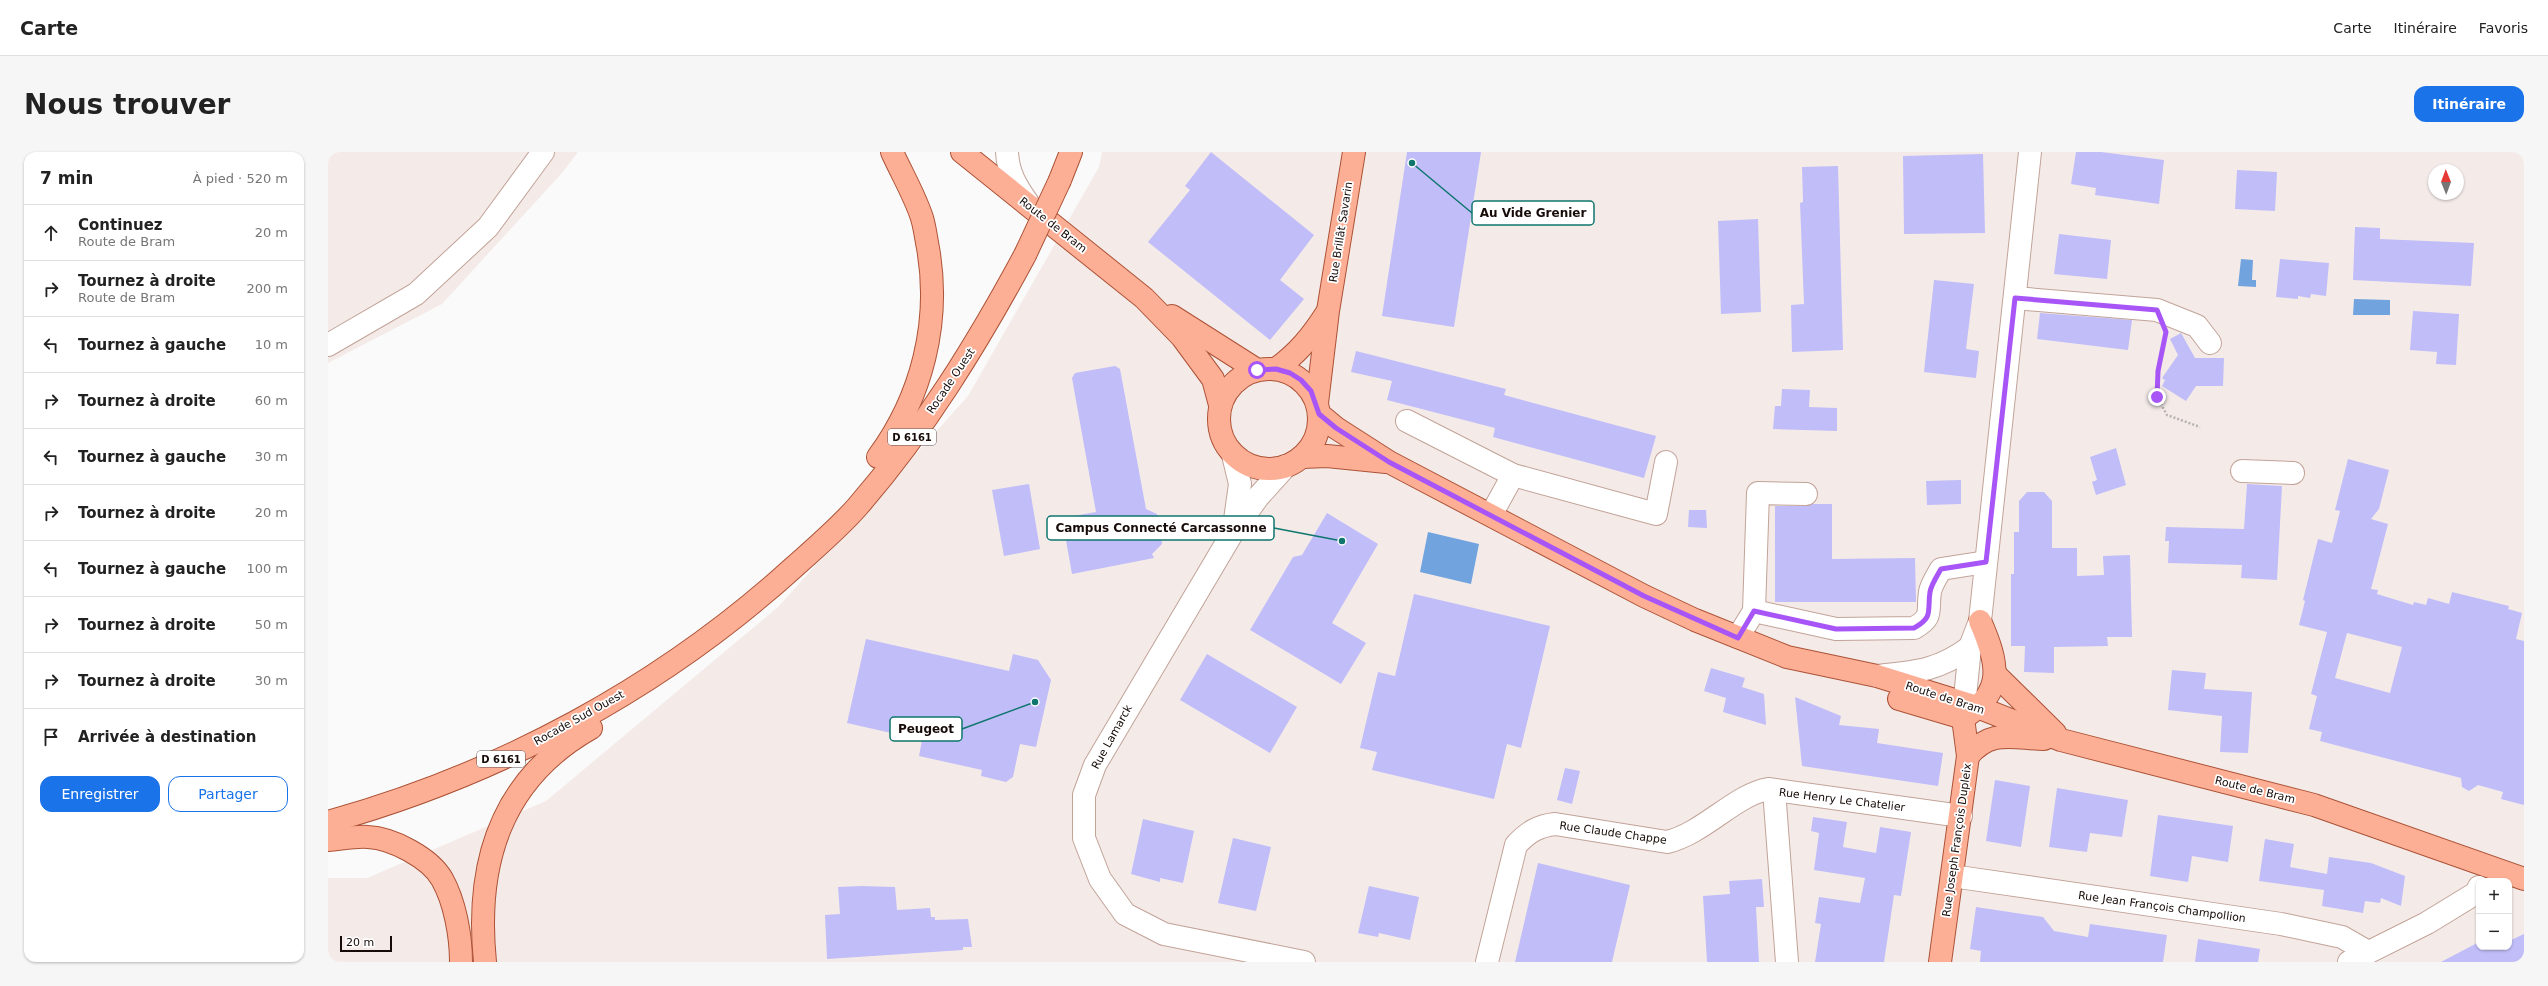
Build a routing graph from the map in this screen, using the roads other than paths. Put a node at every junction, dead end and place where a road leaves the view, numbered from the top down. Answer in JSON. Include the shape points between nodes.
{"nodes":[{"id":1,"x":543,"y":152,"type":"edge"},
{"id":2,"x":892,"y":152,"type":"edge"},
{"id":3,"x":962,"y":152,"type":"edge"},
{"id":4,"x":1007,"y":152,"type":"edge"},
{"id":5,"x":1071,"y":152,"type":"edge"},
{"id":6,"x":1354,"y":152,"type":"edge"},
{"id":7,"x":2030,"y":152,"type":"edge"},
{"id":8,"x":1032,"y":209,"type":"junction"},
{"id":9,"x":1144,"y":298,"type":"junction"},
{"id":10,"x":2015,"y":298,"type":"junction"},
{"id":11,"x":1328,"y":311,"type":"junction"},
{"id":12,"x":2210,"y":343,"type":"dead end"},
{"id":13,"x":328,"y":345,"type":"edge"},
{"id":14,"x":1267,"y":369,"type":"junction"},
{"id":15,"x":1220,"y":405,"type":"junction"},
{"id":16,"x":1318,"y":409,"type":"junction"},
{"id":17,"x":1407,"y":421,"type":"dead end"},
{"id":18,"x":1233,"y":455,"type":"junction"},
{"id":19,"x":1294,"y":462,"type":"junction"},
{"id":20,"x":1389,"y":462,"type":"junction"},
{"id":21,"x":1666,"y":462,"type":"dead end"},
{"id":22,"x":2242,"y":472,"type":"dead end"},
{"id":23,"x":2293,"y":474,"type":"dead end"},
{"id":24,"x":1513,"y":475,"type":"junction"},
{"id":25,"x":1806,"y":494,"type":"dead end"},
{"id":26,"x":1491,"y":515,"type":"junction"},
{"id":27,"x":1233,"y":532,"type":"junction"},
{"id":28,"x":810,"y":553,"type":"junction"},
{"id":29,"x":1986,"y":562,"type":"junction"},
{"id":30,"x":765,"y":594,"type":"joint"},
{"id":31,"x":1754,"y":611,"type":"junction"},
{"id":32,"x":1980,"y":621,"type":"junction"},
{"id":33,"x":1738,"y":638,"type":"junction"},
{"id":34,"x":1970,"y":646,"type":"junction"},
{"id":35,"x":697,"y":647,"type":"junction"},
{"id":36,"x":1787,"y":657,"type":"junction"},
{"id":37,"x":1996,"y":675,"type":"junction"},
{"id":38,"x":1877,"y":676,"type":"junction"},
{"id":39,"x":1969,"y":710,"type":"junction"},
{"id":40,"x":2061,"y":740,"type":"junction"},
{"id":41,"x":1968,"y":756,"type":"junction"},
{"id":42,"x":1774,"y":790,"type":"junction"},
{"id":43,"x":1960,"y":816,"type":"junction"},
{"id":44,"x":328,"y":822,"type":"edge"},
{"id":45,"x":328,"y":840,"type":"edge"},
{"id":46,"x":1952,"y":876,"type":"junction"},
{"id":47,"x":2483,"y":878,"type":"edge"},
{"id":48,"x":2512,"y":879,"type":"edge"},
{"id":49,"x":2524,"y":879,"type":"edge"},
{"id":50,"x":2476,"y":893,"type":"edge"},
{"id":51,"x":2368,"y":952,"type":"junction"},
{"id":52,"x":461,"y":962,"type":"edge"},
{"id":53,"x":485,"y":962,"type":"edge"},
{"id":54,"x":1304,"y":962,"type":"edge"},
{"id":55,"x":1487,"y":962,"type":"edge"},
{"id":56,"x":1786,"y":962,"type":"edge"},
{"id":57,"x":1940,"y":962,"type":"edge"},
{"id":58,"x":2349,"y":962,"type":"edge"}],
"edges":[{"from":1,"to":13,"type":"street","via":[[488,228],[416,294]]},
{"from":2,"to":35,"type":"main road","via":[[922,218],[933,277],[930,340],[917,386],[895,434],[852,492]]},
{"from":3,"to":8,"type":"main road","name":"Route de Bram"},
{"from":4,"to":8,"type":"street","via":[[1012,180]]},
{"from":5,"to":28,"type":"main road","name":"Rocade Ouest","number":"D 6161","bridge":true,"via":[[1026,255],[940,400],[857,507]]},
{"from":6,"to":11,"type":"main road","name":"Rue Brillât Savarin"},
{"from":7,"to":10,"type":"street"},
{"from":8,"to":9,"type":"main road","name":"Route de Bram","via":[[1101,261]]},
{"from":9,"to":14,"type":"main road","name":"Route de Bram"},
{"from":9,"to":15,"type":"main road","name":"Route de Bram","via":[[1182,336],[1212,379]]},
{"from":10,"to":12,"type":"street","via":[[2157,310],[2197,326]]},
{"from":10,"to":29,"type":"street"},
{"from":11,"to":14,"type":"main road","name":"Rue Brillât Savarin","via":[[1310,339],[1292,357]]},
{"from":11,"to":16,"type":"main road","name":"Rue Brillât Savarin"},
{"from":14,"to":15,"type":"main road","name":"Route de Bram","via":[[1234,382]]},
{"from":14,"to":16,"type":"main road","name":"Route de Bram","via":[[1290,373],[1301,380],[1311,391]]},
{"from":15,"to":18,"type":"main road","name":"Route de Bram","via":[[1220,432]]},
{"from":16,"to":19,"type":"main road","via":[[1318,430],[1314,440]]},
{"from":16,"to":20,"type":"main road","name":"Route de Bram","via":[[1336,428]]},
{"from":17,"to":24,"type":"street"},
{"from":18,"to":19,"type":"main road","name":"Route de Bram","via":[[1245,464],[1258,468],[1272,469]]},
{"from":18,"to":27,"type":"street","name":"Rue Lamarck","via":[[1240,484]]},
{"from":19,"to":20,"type":"main road","name":"Route de Bram","via":[[1327,456]]},
{"from":19,"to":27,"type":"street","name":"Rue Lamarck","via":[[1258,497]]},
{"from":20,"to":26,"type":"main road","name":"Route de Bram"},
{"from":21,"to":24,"type":"street","via":[[1656,514]]},
{"from":22,"to":23,"type":"street"},
{"from":24,"to":26,"type":"street"},
{"from":25,"to":31,"type":"street","via":[[1758,493]]},
{"from":26,"to":33,"type":"main road","name":"Route de Bram","via":[[1644,596]]},
{"from":27,"to":54,"type":"street","name":"Rue Lamarck","via":[[1095,765],[1084,795],[1084,838],[1100,879],[1125,914],[1164,934]]},
{"from":28,"to":30,"type":"main road","name":"Rocade Ouest","number":"D 6161"},
{"from":28,"to":53,"type":"main road","via":[[781,596],[769,606],[667,685],[588,730],[551,755],[515,797],[495,838],[485,884]]},
{"from":29,"to":31,"type":"street","via":[[1941,569],[1930,591],[1929,614],[1926,621],[1914,628],[1836,629]]},
{"from":29,"to":32,"type":"street"},
{"from":30,"to":35,"type":"main road","name":"Rocade Sud Ouest","number":"D 6161"},
{"from":31,"to":33,"type":"street"},
{"from":32,"to":34,"type":"street"},
{"from":32,"to":37,"type":"main road","via":[[1987,636]]},
{"from":33,"to":36,"type":"main road","name":"Route de Bram"},
{"from":34,"to":38,"type":"street","via":[[1952,660],[1925,671]]},
{"from":34,"to":39,"type":"street"},
{"from":35,"to":44,"type":"main road","name":"Rocade Sud Ouest","number":"D 6161","via":[[663,671],[566,728],[511,755],[429,790]]},
{"from":36,"to":38,"type":"main road","name":"Route de Bram"},
{"from":36,"to":39,"type":"main road","via":[[1848,684]]},
{"from":37,"to":39,"type":"main road","via":[[1988,697]]},
{"from":37,"to":40,"type":"main road"},
{"from":38,"to":39,"type":"main road","name":"Route de Bram"},
{"from":39,"to":40,"type":"main road","name":"Route de Bram"},
{"from":39,"to":41,"type":"main road","name":"Rue Joseph François Dupleix"},
{"from":40,"to":41,"type":"main road","via":[[1992,737],[1979,743]]},
{"from":40,"to":47,"type":"main road","name":"Route de Bram","via":[[2314,805]]},
{"from":41,"to":43,"type":"main road","name":"Rue Joseph François Dupleix"},
{"from":42,"to":43,"type":"street","name":"Rue Henry Le Chatelier"},
{"from":42,"to":55,"type":"street","name":"Rue Claude Chappe","via":[[1760,791],[1684,838],[1667,842],[1555,824],[1532,830],[1516,845]]},
{"from":42,"to":56,"type":"street","name":"Rue Henry Le Chatelier"},
{"from":43,"to":46,"type":"main road","name":"Rue Joseph François Dupleix"},
{"from":45,"to":52,"type":"main road","via":[[368,837],[395,843],[415,853],[442,879],[455,914]]},
{"from":46,"to":51,"type":"street","name":"Rue Jean François Champollion","via":[[2281,924],[2342,937]]},
{"from":46,"to":57,"type":"main road","name":"Rue Joseph François Dupleix"},
{"from":48,"to":49,"type":"main road","name":"Route de Bram"},
{"from":50,"to":51,"type":"street","via":[[2412,931]]},
{"from":51,"to":58,"type":"street"}]}
